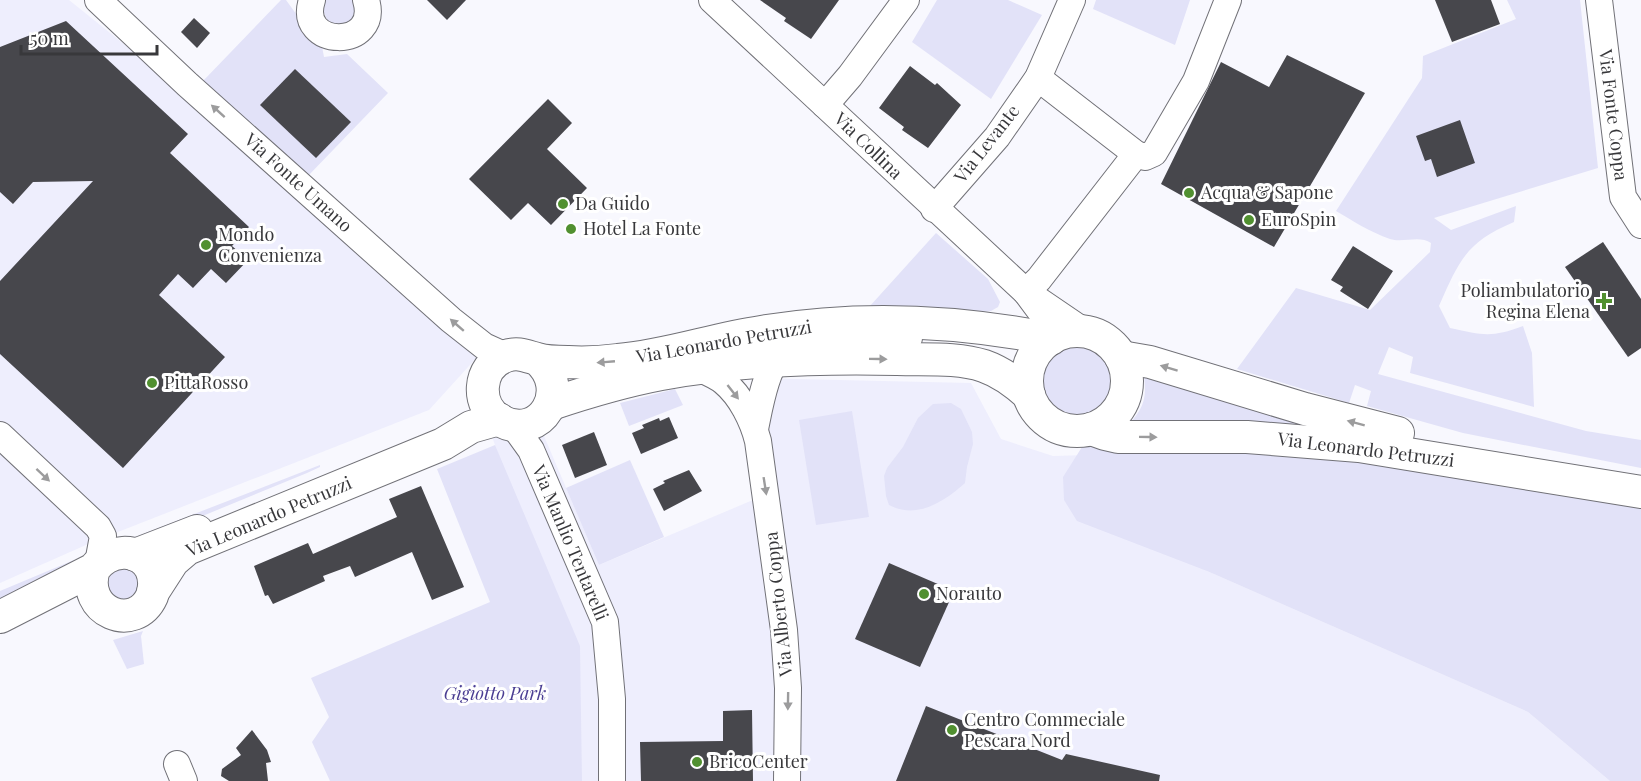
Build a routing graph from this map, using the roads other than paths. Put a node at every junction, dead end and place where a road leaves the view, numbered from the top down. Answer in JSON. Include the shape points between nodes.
{"nodes":[{"id":1,"x":98,"y":0,"type":"edge"},
{"id":2,"x":312,"y":0,"type":"edge"},
{"id":3,"x":366,"y":0,"type":"edge"},
{"id":4,"x":906,"y":0,"type":"edge"},
{"id":5,"x":1072,"y":0,"type":"edge"},
{"id":6,"x":1228,"y":0,"type":"edge"},
{"id":7,"x":1599,"y":0,"type":"edge"},
{"id":8,"x":715,"y":1,"type":"edge"},
{"id":9,"x":1038,"y":78,"type":"junction"},
{"id":10,"x":825,"y":105,"type":"junction"},
{"id":11,"x":1136,"y":154,"type":"junction"},
{"id":12,"x":934,"y":209,"type":"junction"},
{"id":13,"x":1641,"y":225,"type":"edge"},
{"id":14,"x":1029,"y":296,"type":"junction"},
{"id":15,"x":1017,"y":332,"type":"junction"},
{"id":16,"x":1064,"y":336,"type":"junction"},
{"id":17,"x":506,"y":356,"type":"junction"},
{"id":18,"x":1121,"y":357,"type":"junction"},
{"id":19,"x":537,"y":359,"type":"junction"},
{"id":20,"x":777,"y":359,"type":"junction"},
{"id":21,"x":698,"y":368,"type":"junction"},
{"id":22,"x":1029,"y":395,"type":"junction"},
{"id":23,"x":519,"y":419,"type":"junction"},
{"id":24,"x":755,"y":429,"type":"junction"},
{"id":25,"x":1091,"y":429,"type":"junction"},
{"id":26,"x":0,"y":435,"type":"edge"},
{"id":27,"x":1641,"y":476,"type":"edge"},
{"id":28,"x":1641,"y":492,"type":"edge"},
{"id":29,"x":135,"y":555,"type":"junction"},
{"id":30,"x":96,"y":566,"type":"junction"},
{"id":31,"x":153,"y":592,"type":"junction"},
{"id":32,"x":99,"y":605,"type":"junction"},
{"id":33,"x":8,"y":614,"type":"edge"},
{"id":34,"x":612,"y":781,"type":"edge"},
{"id":35,"x":787,"y":781,"type":"edge"}],
"edges":[{"from":17,"to":1,"type":"street","name":"Via Fonte Umano","one_way":true,"via":[[484,346],[451,320]]},
{"from":2,"to":3,"type":"street","via":[[310,14],[317,29],[339,38],[360,29],[368,13]]},
{"from":4,"to":10,"type":"street"},
{"from":5,"to":9,"type":"street","name":"Via Levante"},
{"from":6,"to":11,"type":"street","via":[[1196,81],[1174,121],[1154,153],[1145,157]]},
{"from":7,"to":13,"type":"street","name":"Via Fonte Coppa","via":[[1623,197]]},
{"from":8,"to":10,"type":"street","name":"Via Collina"},
{"from":9,"to":11,"type":"street"},
{"from":9,"to":12,"type":"street","name":"Via Levante","via":[[997,137]]},
{"from":10,"to":12,"type":"street","name":"Via Collina"},
{"from":11,"to":14,"type":"street"},
{"from":12,"to":14,"type":"street","name":"Via Collina"},
{"from":14,"to":15,"type":"street","via":[[1032,310]]},
{"from":14,"to":16,"type":"street","name":"Via Collina"},
{"from":15,"to":16,"type":"main road","name":"Via Leonardo Petruzzi"},
{"from":15,"to":19,"type":"main road","name":"Via Leonardo Petruzzi","one_way":true,"via":[[913,322],[834,323],[761,332],[622,360],[585,363]]},
{"from":15,"to":20,"type":"street","name":"Via Leonardo Petruzzi","via":[[999,340],[835,339],[802,345]]},
{"from":16,"to":18,"type":"main road","via":[[1105,340]]},
{"from":16,"to":22,"type":"main road","via":[[1037,352],[1028,375]]},
{"from":17,"to":19,"type":"main road","via":[[528,355]]},
{"from":17,"to":23,"type":"main road","via":[[492,365],[483,387]]},
{"from":18,"to":25,"type":"main road","via":[[1127,387],[1123,402],[1114,414]]},
{"from":27,"to":18,"type":"main road","name":"Via Leonardo Petruzzi","one_way":true,"via":[[1391,432]]},
{"from":19,"to":23,"type":"main road","via":[[548,369],[553,382]]},
{"from":20,"to":21,"type":"main road","name":"Via Leonardo Petruzzi"},
{"from":20,"to":22,"type":"main road","name":"Via Leonardo Petruzzi","one_way":true,"via":[[963,363],[983,366],[1007,377]]},
{"from":20,"to":24,"type":"street","name":"Via Alberto Coppa","via":[[765,387]]},
{"from":21,"to":23,"type":"main road","name":"Via Leonardo Petruzzi","via":[[616,384]]},
{"from":21,"to":24,"type":"street","name":"Via Alberto Coppa","one_way":true,"via":[[723,380],[736,394]]},
{"from":22,"to":25,"type":"main road","via":[[1050,423],[1075,431]]},
{"from":23,"to":29,"type":"main road","name":"Via Leonardo Petruzzi","via":[[453,422]]},
{"from":23,"to":31,"type":"main road","name":"Via Leonardo Petruzzi","via":[[478,424],[443,444],[187,549],[173,561]]},
{"from":23,"to":34,"type":"street","name":"Via Manlio Tentarelli","via":[[605,622],[612,699]]},
{"from":24,"to":35,"type":"street","name":"Via Alberto Coppa","one_way":true,"via":[[784,630]]},
{"from":25,"to":28,"type":"main road","name":"Via Leonardo Petruzzi","one_way":true,"via":[[1118,437],[1247,437],[1359,446]]},
{"from":26,"to":30,"type":"street","one_way":true,"via":[[98,527],[103,536]]},
{"from":29,"to":30,"type":"main road","via":[[115,553]]},
{"from":29,"to":31,"type":"main road","via":[[149,566]]},
{"from":30,"to":32,"type":"main road","via":[[91,588]]},
{"from":30,"to":33,"type":"main road"},
{"from":31,"to":32,"type":"main road","via":[[141,610],[130,615],[119,616]]},
{"from":32,"to":33,"type":"main road","via":[[69,598]]}]}
